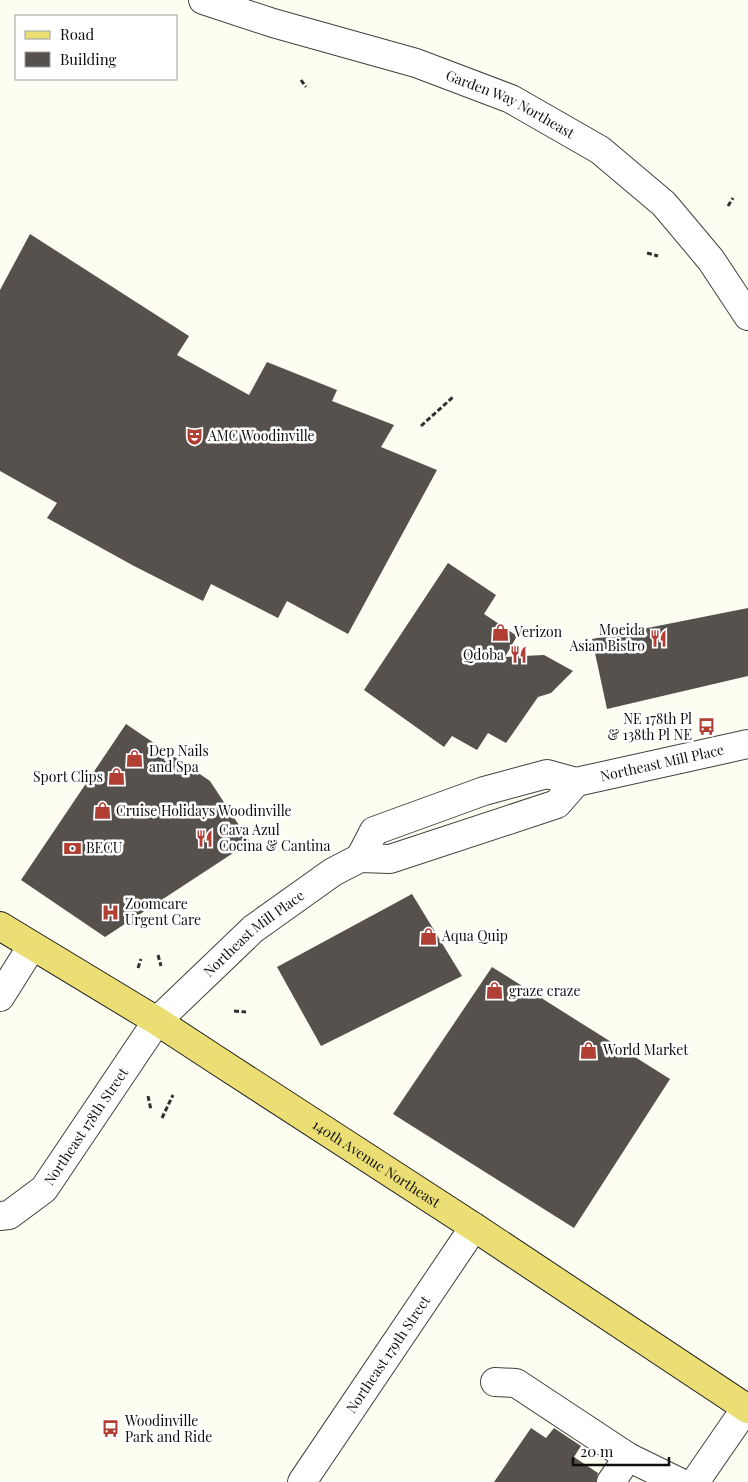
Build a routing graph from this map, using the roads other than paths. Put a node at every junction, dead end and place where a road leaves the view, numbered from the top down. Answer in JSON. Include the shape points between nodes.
{"nodes":[{"id":1,"x":203,"y":0,"type":"edge"},
{"id":2,"x":748,"y":316,"type":"edge"},
{"id":3,"x":748,"y":744,"type":"edge"},
{"id":4,"x":0,"y":926,"type":"edge"},
{"id":5,"x":32,"y":946,"type":"junction"},
{"id":6,"x":0,"y":997,"type":"edge"},
{"id":7,"x":157,"y":1021,"type":"junction"},
{"id":8,"x":0,"y":1216,"type":"edge"},
{"id":9,"x":474,"y":1227,"type":"junction"},
{"id":10,"x":495,"y":1382,"type":"dead end"},
{"id":11,"x":747,"y":1408,"type":"edge"},
{"id":12,"x":628,"y":1457,"type":"junction"},
{"id":13,"x":307,"y":1480,"type":"edge"},
{"id":14,"x":611,"y":1482,"type":"edge"},
{"id":15,"x":679,"y":1482,"type":"edge"},
{"id":16,"x":695,"y":1482,"type":"edge"}],
"edges":[{"from":1,"to":2,"type":"street","name":"Garden Way Northeast","via":[[416,63],[511,99],[600,150],[664,204],[710,260]]},
{"from":3,"to":7,"type":"street","name":"Northeast Mill Place","via":[[576,782],[547,774],[484,791],[374,831],[360,858],[333,872],[253,929]]},
{"from":4,"to":5,"type":"main road","name":"140th Avenue Northeast"},
{"from":5,"to":6,"type":"street"},
{"from":5,"to":7,"type":"main road","name":"140th Avenue Northeast"},
{"from":7,"to":8,"type":"street","name":"Northeast 178th Street","via":[[44,1189],[9,1215]]},
{"from":7,"to":9,"type":"main road","name":"140th Avenue Northeast"},
{"from":9,"to":11,"type":"main road","name":"140th Avenue Northeast"},
{"from":9,"to":13,"type":"street","name":"Northeast 179th Street"},
{"from":10,"to":12,"type":"street","via":[[516,1383]]},
{"from":11,"to":16,"type":"street"},
{"from":12,"to":14,"type":"street"},
{"from":12,"to":15,"type":"street"}]}
